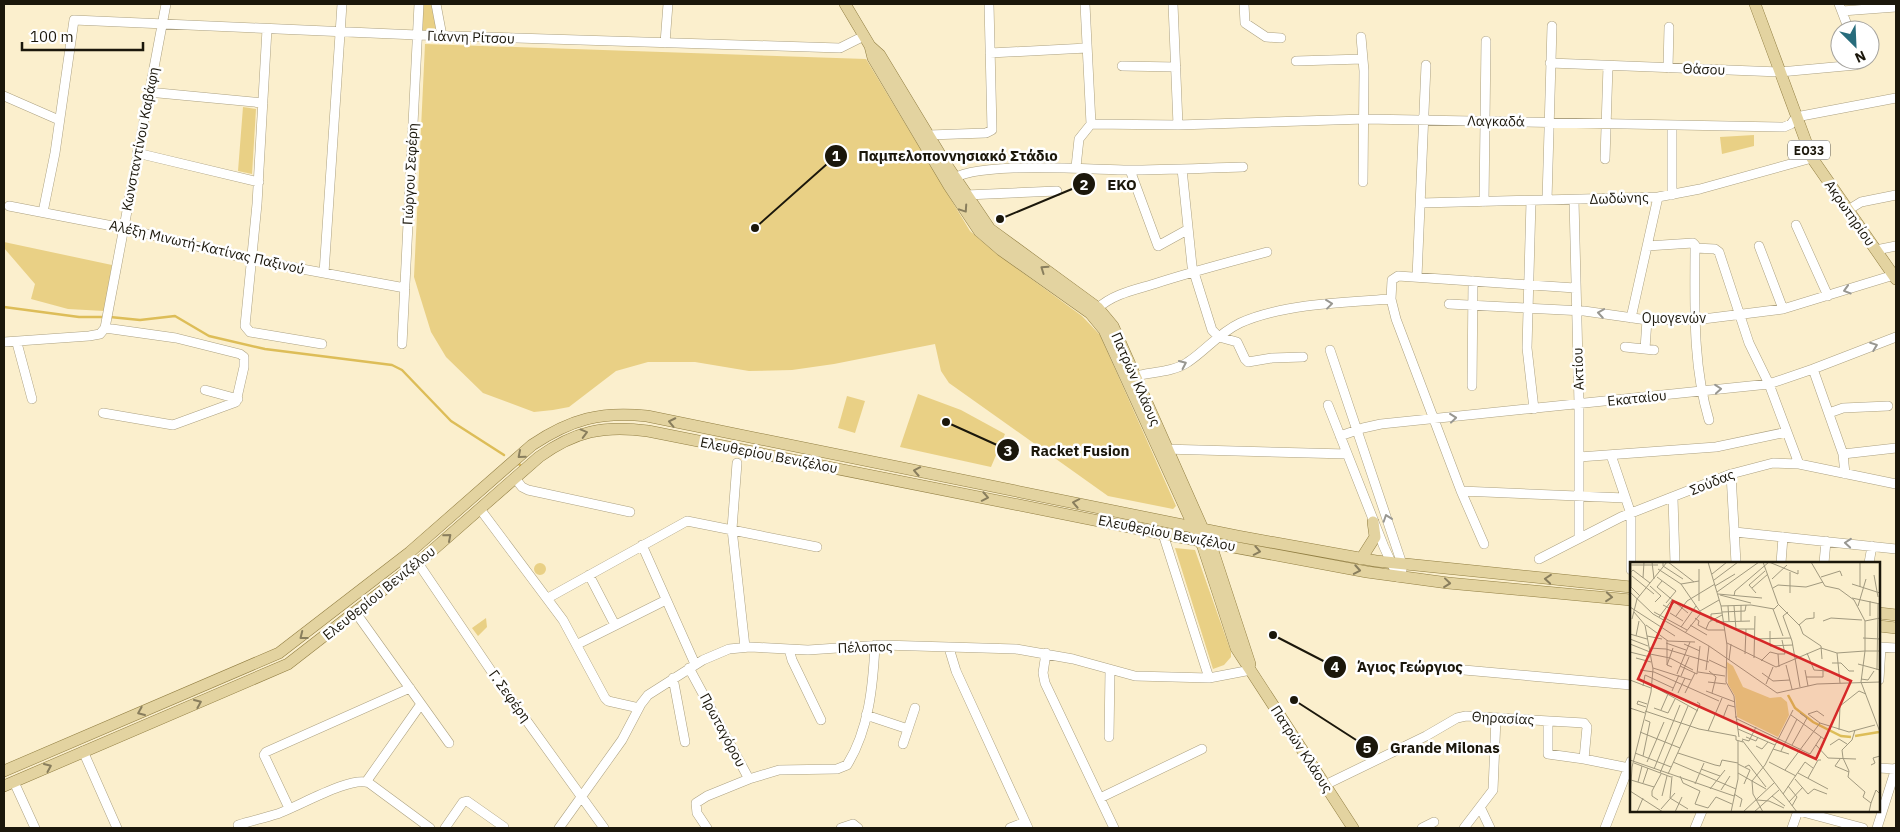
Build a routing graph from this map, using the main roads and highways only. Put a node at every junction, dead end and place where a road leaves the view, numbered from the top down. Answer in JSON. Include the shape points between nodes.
{"nodes":[{"id":1,"x":845,"y":4,"type":"edge"},
{"id":2,"x":1755,"y":4,"type":"edge"},
{"id":3,"x":870,"y":46,"type":"junction"},
{"id":4,"x":952,"y":181,"type":"junction"},
{"id":5,"x":1895,"y":277,"type":"edge"},
{"id":6,"x":1163,"y":449,"type":"junction"},
{"id":7,"x":1373,"y":522,"type":"road end"},
{"id":8,"x":1198,"y":527,"type":"junction"},
{"id":9,"x":1205,"y":542,"type":"junction"},
{"id":10,"x":1361,"y":558,"type":"junction"},
{"id":11,"x":1630,"y":587,"type":"edge"},
{"id":12,"x":1630,"y":600,"type":"edge"},
{"id":13,"x":1880,"y":613,"type":"edge"},
{"id":14,"x":1896,"y":615,"type":"edge"},
{"id":15,"x":1880,"y":626,"type":"edge"},
{"id":16,"x":1896,"y":628,"type":"edge"},
{"id":17,"x":4,"y":771,"type":"edge"},
{"id":18,"x":9,"y":784,"type":"edge"},
{"id":19,"x":1353,"y":828,"type":"edge"}],
"edges":[{"from":1,"to":3,"type":"main road","name":"Πατρών Κλάους"},
{"from":2,"to":5,"type":"main road","name":"Ακρωτηρίου","number":"ΕΟ33","via":[[1812,158]]},
{"from":3,"to":4,"type":"main road","name":"Πατρών Κλάους","via":[[873,58]]},
{"from":3,"to":4,"type":"main road","name":"Πατρών Κλάους","via":[[880,55],[929,134]]},
{"from":4,"to":6,"type":"main road","name":"Πατρών Κλάους","one_way":true,"via":[[977,229],[988,240],[1080,305],[1100,324]]},
{"from":6,"to":4,"type":"main road","name":"Πατρών Κλάους","one_way":true,"via":[[1113,326],[1098,308],[995,235]]},
{"from":6,"to":8,"type":"main road","name":"Πατρών Κλάους"},
{"from":7,"to":10,"type":"main road","via":[[1375,537]]},
{"from":8,"to":9,"type":"main road","name":"Πατρών Κλάους"},
{"from":8,"to":10,"type":"main road","name":"Ελευθερίου Βενιζέλου"},
{"from":8,"to":17,"type":"main road","name":"Ελευθερίου Βενιζέλου","one_way":true,"via":[[647,416],[600,415],[551,432],[532,445],[410,552],[279,654]]},
{"from":9,"to":12,"type":"main road","name":"Ελευθερίου Βενιζέλου","one_way":true,"via":[[1398,577]]},
{"from":18,"to":9,"type":"main road","name":"Ελευθερίου Βενιζέλου","one_way":true,"via":[[296,659],[418,563],[559,443],[582,433],[626,428],[707,442]]},
{"from":9,"to":19,"type":"main road","name":"Πατρών Κλάους","via":[[1234,614],[1251,670]]},
{"from":11,"to":10,"type":"main road","name":"Ελευθερίου Βενιζέλου","one_way":true},
{"from":13,"to":14,"type":"main road"},
{"from":15,"to":16,"type":"main road"}]}
